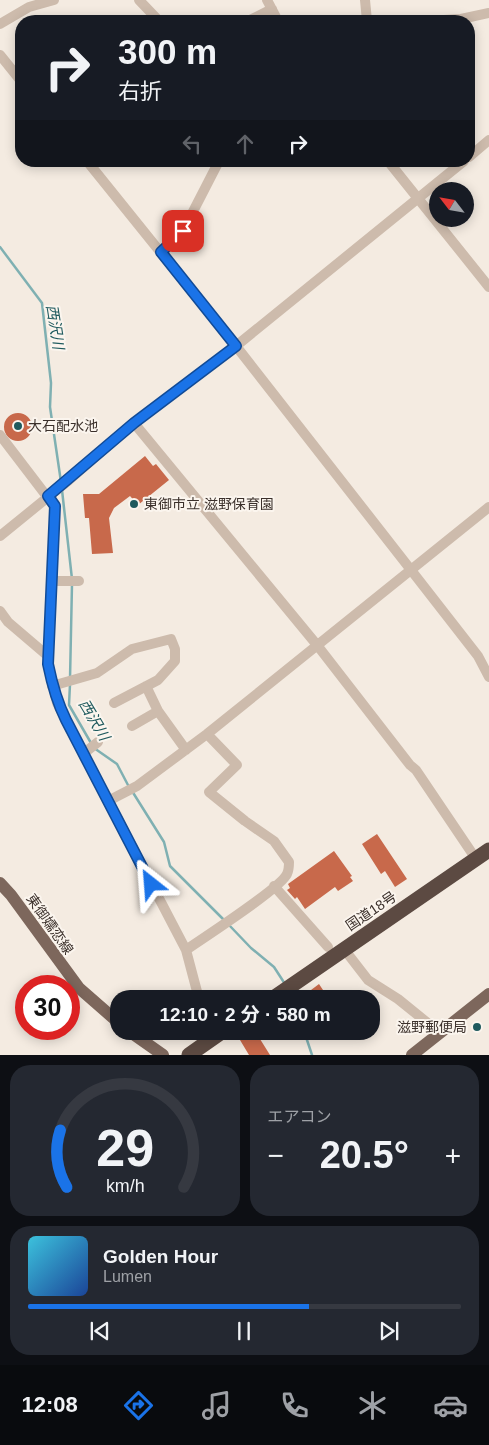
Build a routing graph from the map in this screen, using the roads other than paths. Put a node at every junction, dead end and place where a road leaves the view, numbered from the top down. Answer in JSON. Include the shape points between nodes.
{"nodes":[{"id":1,"x":54,"y":0,"type":"edge"},
{"id":2,"x":139,"y":0,"type":"edge"},
{"id":3,"x":365,"y":0,"type":"edge"},
{"id":4,"x":269,"y":4,"type":"edge"},
{"id":5,"x":489,"y":13,"type":"edge"},
{"id":6,"x":15,"y":15,"type":"edge"},
{"id":7,"x":15,"y":15,"type":"edge"},
{"id":8,"x":153,"y":15,"type":"edge"},
{"id":9,"x":255,"y":15,"type":"edge"},
{"id":10,"x":366,"y":15,"type":"edge"},
{"id":11,"x":475,"y":16,"type":"edge"},
{"id":12,"x":0,"y":24,"type":"edge"},
{"id":13,"x":0,"y":55,"type":"edge"},
{"id":14,"x":15,"y":74,"type":"edge"},
{"id":15,"x":489,"y":140,"type":"edge"},
{"id":16,"x":475,"y":152,"type":"edge"},
{"id":17,"x":92,"y":167,"type":"edge"},
{"id":18,"x":216,"y":167,"type":"edge"},
{"id":19,"x":393,"y":167,"type":"edge"},
{"id":20,"x":457,"y":167,"type":"edge"},
{"id":21,"x":418,"y":198,"type":"junction"},
{"id":22,"x":161,"y":252,"type":"junction"},
{"id":23,"x":489,"y":287,"type":"edge"},
{"id":24,"x":236,"y":346,"type":"junction"},
{"id":25,"x":134,"y":423,"type":"junction"},
{"id":26,"x":0,"y":434,"type":"edge"},
{"id":27,"x":52,"y":493,"type":"junction"},
{"id":28,"x":489,"y":507,"type":"edge"},
{"id":29,"x":0,"y":536,"type":"edge"},
{"id":30,"x":411,"y":570,"type":"junction"},
{"id":31,"x":79,"y":580,"type":"dead end"},
{"id":32,"x":51,"y":581,"type":"junction"},
{"id":33,"x":0,"y":611,"type":"edge"},
{"id":34,"x":317,"y":644,"type":"junction"},
{"id":35,"x":49,"y":657,"type":"junction"},
{"id":36,"x":489,"y":677,"type":"edge"},
{"id":37,"x":52,"y":686,"type":"junction"},
{"id":38,"x":146,"y":686,"type":"junction"},
{"id":39,"x":114,"y":703,"type":"dead end"},
{"id":40,"x":158,"y":711,"type":"junction"},
{"id":41,"x":132,"y":726,"type":"dead end"},
{"id":42,"x":207,"y":734,"type":"junction"},
{"id":43,"x":98,"y":742,"type":"dead end"},
{"id":44,"x":186,"y":750,"type":"junction"},
{"id":45,"x":85,"y":752,"type":"junction"},
{"id":46,"x":108,"y":801,"type":"junction"},
{"id":47,"x":489,"y":850,"type":"edge"},
{"id":48,"x":476,"y":859,"type":"junction"},
{"id":49,"x":0,"y":883,"type":"edge"},
{"id":50,"x":274,"y":886,"type":"junction"},
{"id":51,"x":328,"y":947,"type":"dead end"},
{"id":52,"x":344,"y":949,"type":"junction"},
{"id":53,"x":186,"y":950,"type":"junction"},
{"id":54,"x":197,"y":990,"type":"edge"},
{"id":55,"x":285,"y":990,"type":"edge"},
{"id":56,"x":489,"y":994,"type":"edge"},
{"id":57,"x":110,"y":1015,"type":"edge"},
{"id":58,"x":440,"y":1033,"type":"junction"},
{"id":59,"x":142,"y":1040,"type":"edge"},
{"id":60,"x":204,"y":1040,"type":"edge"},
{"id":61,"x":163,"y":1055,"type":"edge"},
{"id":62,"x":189,"y":1055,"type":"edge"},
{"id":63,"x":412,"y":1055,"type":"edge"}],
"edges":[{"from":1,"to":6,"type":"street","via":[[29,7]]},
{"from":2,"to":8,"type":"street"},
{"from":3,"to":10,"type":"street"},
{"from":4,"to":9,"type":"street"},
{"from":5,"to":11,"type":"street"},
{"from":7,"to":12,"type":"street"},
{"from":13,"to":14,"type":"street"},
{"from":15,"to":16,"type":"street"},
{"from":17,"to":22,"type":"street"},
{"from":18,"to":22,"type":"street","via":[[183,231]]},
{"from":19,"to":21,"type":"street"},
{"from":20,"to":21,"type":"street"},
{"from":21,"to":23,"type":"street"},
{"from":21,"to":24,"type":"street"},
{"from":22,"to":24,"type":"street"},
{"from":24,"to":25,"type":"street"},
{"from":24,"to":30,"type":"street"},
{"from":25,"to":27,"type":"street"},
{"from":25,"to":34,"type":"street"},
{"from":26,"to":27,"type":"street"},
{"from":27,"to":29,"type":"street"},
{"from":27,"to":32,"type":"street","via":[[55,506]]},
{"from":28,"to":30,"type":"street"},
{"from":30,"to":34,"type":"street"},
{"from":30,"to":36,"type":"street","via":[[478,656]]},
{"from":31,"to":32,"type":"street"},
{"from":32,"to":35,"type":"street"},
{"from":33,"to":35,"type":"street","via":[[8,622]]},
{"from":34,"to":42,"type":"street"},
{"from":34,"to":48,"type":"street","via":[[416,770]]},
{"from":35,"to":37,"type":"street"},
{"from":37,"to":38,"type":"street","via":[[97,673],[132,649],[172,639],[175,661],[158,680]]},
{"from":37,"to":45,"type":"street","via":[[57,703]]},
{"from":38,"to":39,"type":"street"},
{"from":38,"to":40,"type":"street"},
{"from":40,"to":41,"type":"street"},
{"from":40,"to":44,"type":"street"},
{"from":42,"to":44,"type":"street"},
{"from":42,"to":50,"type":"street","via":[[237,765],[209,792],[274,841],[289,862],[287,875]]},
{"from":43,"to":45,"type":"street"},
{"from":44,"to":46,"type":"street","via":[[136,786]]},
{"from":45,"to":46,"type":"street"},
{"from":46,"to":53,"type":"street"},
{"from":47,"to":48,"type":"highway","name":"国道18号"},
{"from":48,"to":52,"type":"highway","name":"国道18号"},
{"from":49,"to":57,"type":"main road","name":"東御嬬恋線","via":[[78,988]]},
{"from":50,"to":51,"type":"street"},
{"from":50,"to":53,"type":"street"},
{"from":52,"to":55,"type":"highway","name":"国道18号"},
{"from":52,"to":58,"type":"street","via":[[368,980]]},
{"from":53,"to":54,"type":"street"},
{"from":56,"to":58,"type":"main road"},
{"from":58,"to":63,"type":"main road"},
{"from":59,"to":61,"type":"main road"},
{"from":60,"to":62,"type":"highway"}]}
